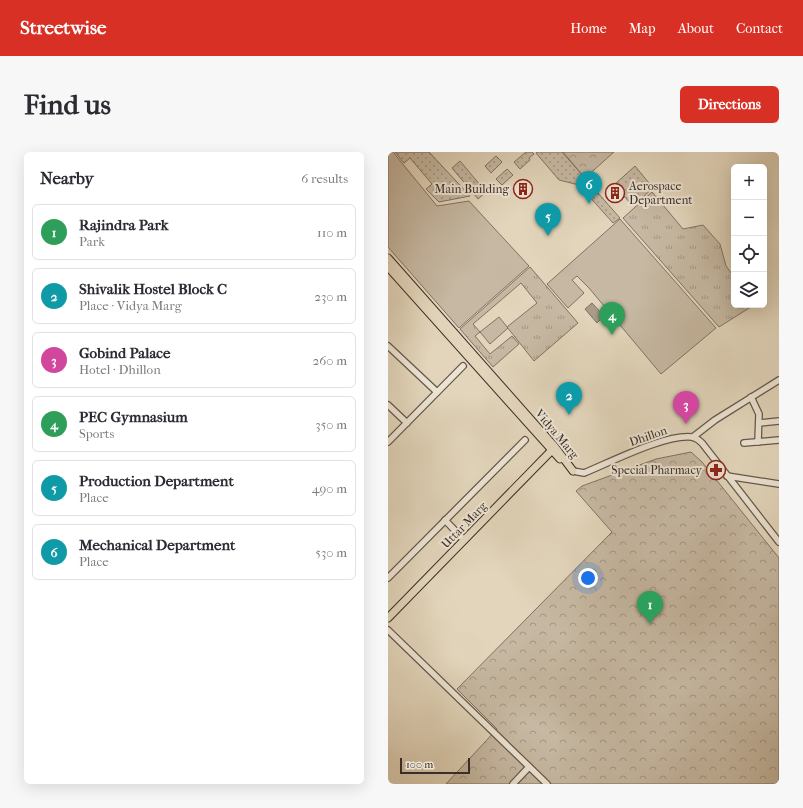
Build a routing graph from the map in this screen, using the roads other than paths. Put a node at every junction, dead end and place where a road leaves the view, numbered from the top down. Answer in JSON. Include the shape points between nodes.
{"nodes":[{"id":1,"x":388,"y":258,"type":"edge"},
{"id":2,"x":388,"y":267,"type":"edge"},
{"id":3,"x":388,"y":346,"type":"edge"},
{"id":4,"x":463,"y":366,"type":"dead end"},
{"id":5,"x":779,"y":380,"type":"edge"},
{"id":6,"x":437,"y":392,"type":"junction"},
{"id":7,"x":751,"y":397,"type":"junction"},
{"id":8,"x":388,"y":405,"type":"edge"},
{"id":9,"x":779,"y":421,"type":"edge"},
{"id":10,"x":407,"y":423,"type":"junction"},
{"id":11,"x":759,"y":423,"type":"junction"},
{"id":12,"x":693,"y":437,"type":"junction"},
{"id":13,"x":526,"y":440,"type":"dead end"},
{"id":14,"x":779,"y":440,"type":"edge"},
{"id":15,"x":388,"y":442,"type":"edge"},
{"id":16,"x":758,"y":442,"type":"junction"},
{"id":17,"x":744,"y":443,"type":"dead end"},
{"id":18,"x":553,"y":449,"type":"junction"},
{"id":19,"x":573,"y":471,"type":"joint"},
{"id":20,"x":728,"y":476,"type":"junction"},
{"id":21,"x":779,"y":484,"type":"edge"},
{"id":22,"x":445,"y":520,"type":"junction"},
{"id":23,"x":464,"y":540,"type":"junction"},
{"id":24,"x":779,"y":542,"type":"edge"},
{"id":25,"x":388,"y":578,"type":"edge"},
{"id":26,"x":388,"y":617,"type":"edge"},
{"id":27,"x":388,"y":630,"type":"edge"},
{"id":28,"x":529,"y":767,"type":"junction"},
{"id":29,"x":513,"y":784,"type":"edge"},
{"id":30,"x":547,"y":784,"type":"edge"}],
"edges":[{"from":1,"to":18,"type":"main road","name":"Vidya Marg"},
{"from":2,"to":18,"type":"main road","name":"Vidya Marg"},
{"from":3,"to":6,"type":"street"},
{"from":4,"to":6,"type":"street"},
{"from":5,"to":7,"type":"street"},
{"from":6,"to":10,"type":"street"},
{"from":7,"to":11,"type":"street","via":[[757,409]]},
{"from":7,"to":12,"type":"street"},
{"from":8,"to":10,"type":"street"},
{"from":9,"to":11,"type":"street"},
{"from":10,"to":15,"type":"street"},
{"from":11,"to":16,"type":"street"},
{"from":12,"to":19,"type":"street","name":"Dhillon","via":[[673,439],[650,446],[584,473]]},
{"from":12,"to":20,"type":"street","via":[[698,439]]},
{"from":13,"to":22,"type":"street"},
{"from":14,"to":16,"type":"street"},
{"from":16,"to":17,"type":"street"},
{"from":18,"to":19,"type":"main road","name":"Vidya Marg"},
{"from":18,"to":23,"type":"main road","name":"Uttar Marg"},
{"from":20,"to":21,"type":"street"},
{"from":20,"to":24,"type":"street"},
{"from":22,"to":23,"type":"street"},
{"from":22,"to":25,"type":"street"},
{"from":23,"to":26,"type":"main road","name":"Uttar Marg"},
{"from":27,"to":28,"type":"street"},
{"from":28,"to":29,"type":"street"},
{"from":28,"to":30,"type":"street"}]}
